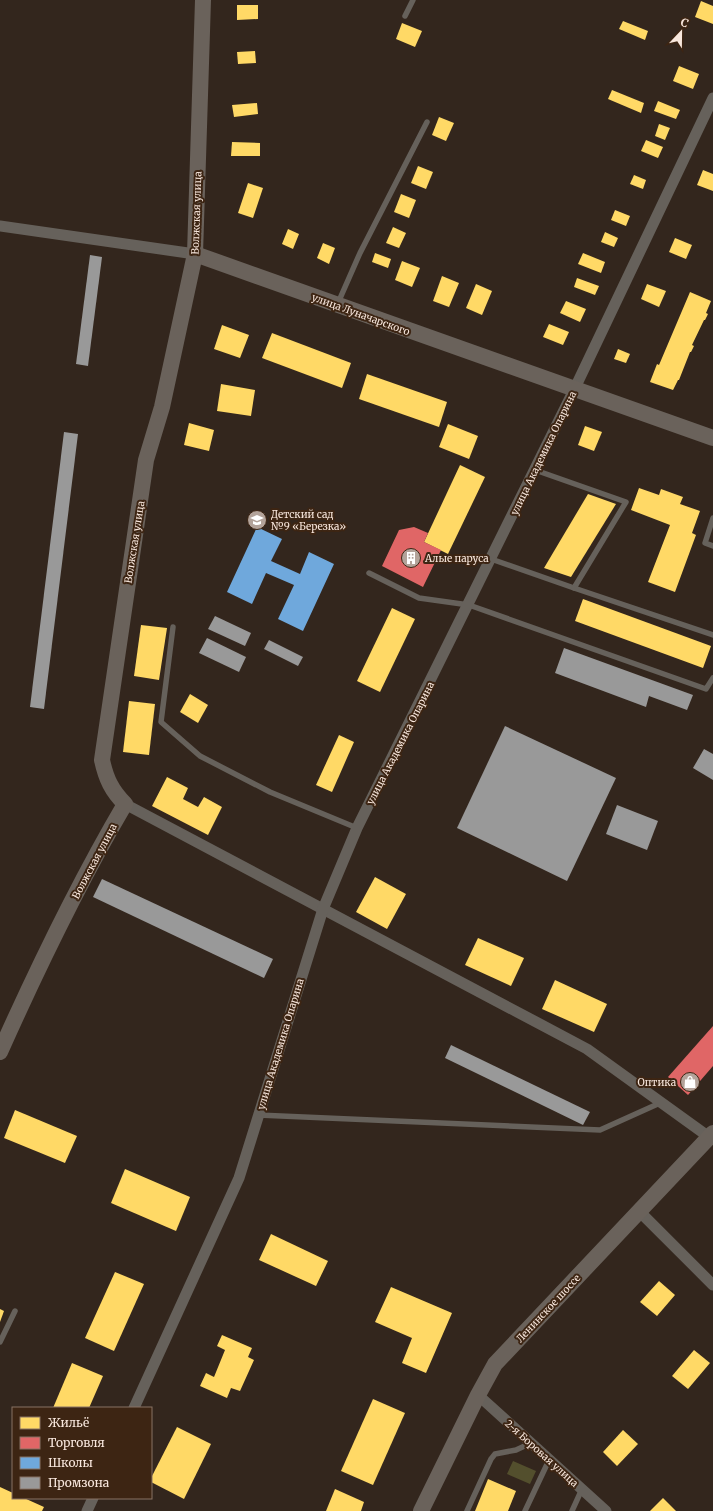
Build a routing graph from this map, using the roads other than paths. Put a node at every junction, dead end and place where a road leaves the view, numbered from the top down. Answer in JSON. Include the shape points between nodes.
{"nodes":[{"id":1,"x":203,"y":0,"type":"edge"},
{"id":2,"x":413,"y":0,"type":"edge"},
{"id":3,"x":405,"y":16,"type":"dead end"},
{"id":4,"x":713,"y":98,"type":"edge"},
{"id":5,"x":427,"y":122,"type":"dead end"},
{"id":6,"x":0,"y":226,"type":"edge"},
{"id":7,"x":196,"y":254,"type":"junction"},
{"id":8,"x":337,"y":306,"type":"junction"},
{"id":9,"x":574,"y":390,"type":"junction"},
{"id":10,"x":713,"y":438,"type":"edge"},
{"id":11,"x":535,"y":470,"type":"junction"},
{"id":12,"x":713,"y":518,"type":"edge"},
{"id":13,"x":713,"y":546,"type":"edge"},
{"id":14,"x":491,"y":559,"type":"junction"},
{"id":15,"x":369,"y":573,"type":"dead end"},
{"id":16,"x":574,"y":588,"type":"junction"},
{"id":17,"x":468,"y":604,"type":"junction"},
{"id":18,"x":174,"y":627,"type":"dead end"},
{"id":19,"x":713,"y":635,"type":"edge"},
{"id":20,"x":713,"y":678,"type":"edge"},
{"id":21,"x":125,"y":804,"type":"junction"},
{"id":22,"x":357,"y":828,"type":"junction"},
{"id":23,"x":323,"y":909,"type":"junction"},
{"id":24,"x":0,"y":1052,"type":"edge"},
{"id":25,"x":660,"y":1103,"type":"junction"},
{"id":26,"x":258,"y":1115,"type":"junction"},
{"id":27,"x":711,"y":1135,"type":"edge"},
{"id":28,"x":639,"y":1211,"type":"junction"},
{"id":29,"x":713,"y":1284,"type":"edge"},
{"id":30,"x":15,"y":1311,"type":"dead end"},
{"id":31,"x":0,"y":1342,"type":"edge"},
{"id":32,"x":478,"y":1395,"type":"junction"},
{"id":33,"x":134,"y":1407,"type":"edge"},
{"id":34,"x":531,"y":1443,"type":"junction"},
{"id":35,"x":549,"y":1460,"type":"junction"},
{"id":36,"x":582,"y":1489,"type":"junction"},
{"id":37,"x":93,"y":1499,"type":"edge"},
{"id":38,"x":87,"y":1511,"type":"edge"},
{"id":39,"x":421,"y":1511,"type":"edge"},
{"id":40,"x":467,"y":1511,"type":"edge"},
{"id":41,"x":525,"y":1511,"type":"edge"},
{"id":42,"x":572,"y":1511,"type":"edge"},
{"id":43,"x":606,"y":1511,"type":"edge"}],
"edges":[{"from":1,"to":7,"type":"street","name":"Волжская улица"},
{"from":2,"to":3,"type":"lane"},
{"from":4,"to":9,"type":"street","name":"улица Академика Опарина"},
{"from":5,"to":8,"type":"lane","via":[[360,253]]},
{"from":6,"to":7,"type":"street","name":"улица Луначарского"},
{"from":7,"to":8,"type":"street","name":"улица Луначарского"},
{"from":7,"to":21,"type":"street","name":"Волжская улица","via":[[162,407],[146,460],[102,760],[111,788]]},
{"from":8,"to":9,"type":"street","name":"улица Луначарского"},
{"from":9,"to":10,"type":"street","name":"улица Луначарского"},
{"from":9,"to":11,"type":"street","name":"улица Академика Опарина"},
{"from":11,"to":14,"type":"street","name":"улица Академика Опарина"},
{"from":11,"to":16,"type":"lane","via":[[626,502]]},
{"from":12,"to":13,"type":"lane","via":[[705,543]]},
{"from":14,"to":16,"type":"lane"},
{"from":14,"to":17,"type":"street","name":"улица Академика Опарина"},
{"from":15,"to":17,"type":"lane","via":[[419,598]]},
{"from":16,"to":19,"type":"lane"},
{"from":17,"to":20,"type":"lane","via":[[706,689]]},
{"from":17,"to":22,"type":"street","name":"улица Академика Опарина"},
{"from":18,"to":22,"type":"lane","via":[[161,722],[200,756],[270,792]]},
{"from":21,"to":23,"type":"street"},
{"from":21,"to":24,"type":"street","name":"Волжская улица","via":[[36,972]]},
{"from":22,"to":23,"type":"street","name":"улица Академика Опарина"},
{"from":23,"to":25,"type":"street","via":[[587,1049]]},
{"from":23,"to":26,"type":"street","name":"улица Академика Опарина"},
{"from":25,"to":26,"type":"lane","via":[[600,1130]]},
{"from":25,"to":27,"type":"street"},
{"from":26,"to":33,"type":"street","name":"улица Академика Опарина","via":[[239,1178]]},
{"from":27,"to":28,"type":"street","name":"Ленинское шоссе"},
{"from":28,"to":29,"type":"street"},
{"from":28,"to":32,"type":"street","name":"Ленинское шоссе","via":[[495,1364]]},
{"from":30,"to":31,"type":"lane"},
{"from":32,"to":34,"type":"street","name":"2-я Боровая улица"},
{"from":32,"to":39,"type":"street","name":"Ленинское шоссе"},
{"from":34,"to":35,"type":"street","name":"2-я Боровая улица"},
{"from":34,"to":40,"type":"lane","via":[[516,1450],[495,1454],[491,1458]]},
{"from":35,"to":36,"type":"street","name":"2-я Боровая улица"},
{"from":35,"to":41,"type":"lane"},
{"from":36,"to":42,"type":"lane"},
{"from":36,"to":43,"type":"street","name":"2-я Боровая улица"},
{"from":37,"to":38,"type":"street"}]}
